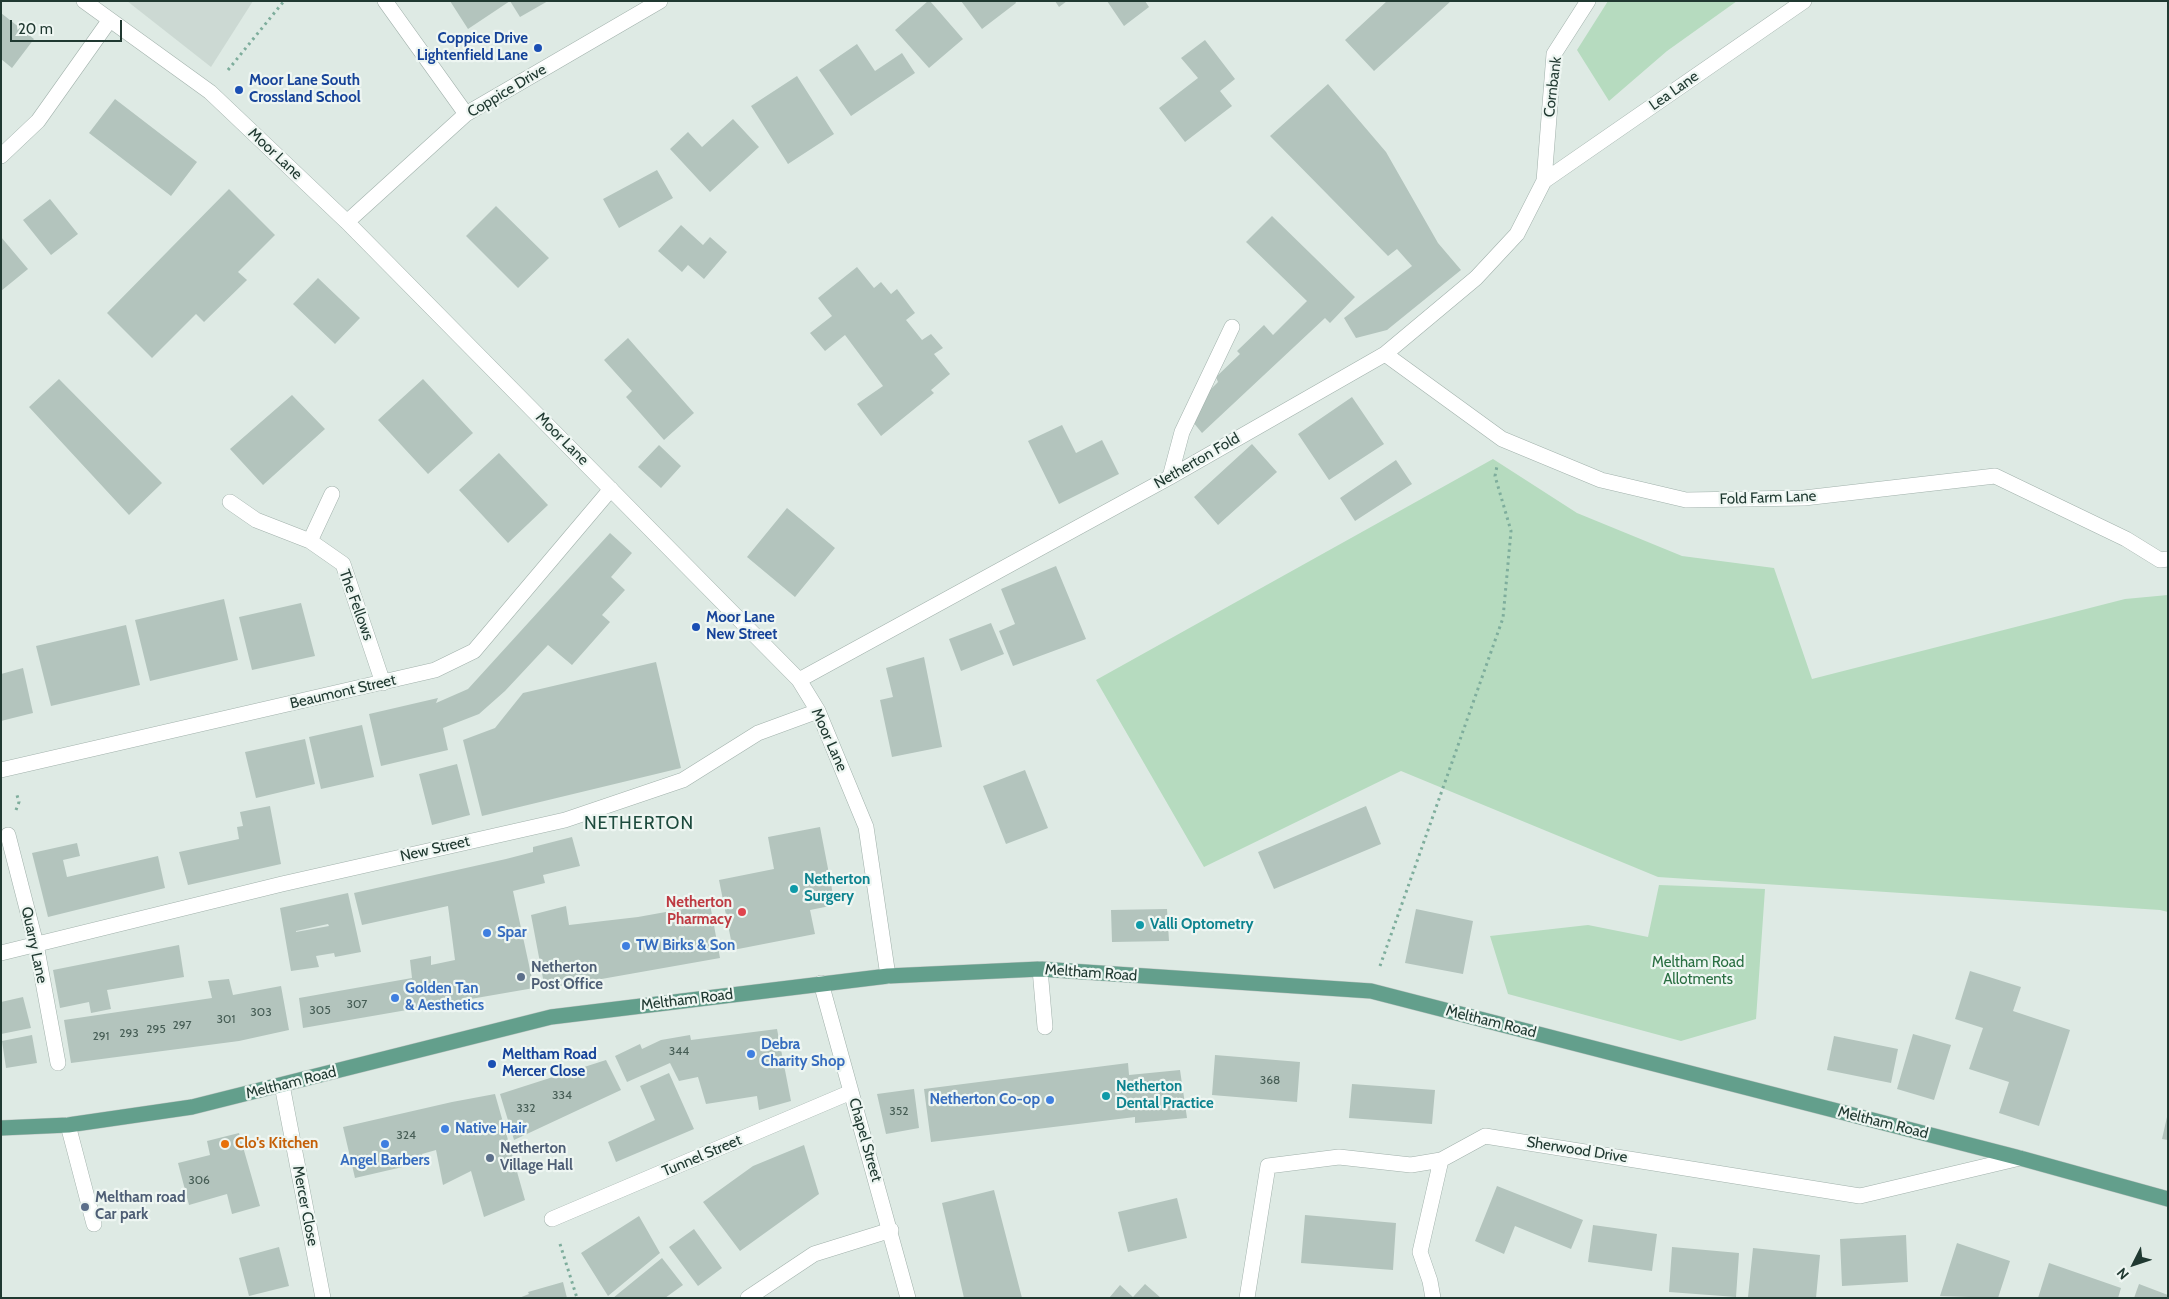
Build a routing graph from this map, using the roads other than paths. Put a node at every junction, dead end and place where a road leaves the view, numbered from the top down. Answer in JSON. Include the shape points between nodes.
{"nodes":[{"id":1,"x":84,"y":1,"type":"edge"},
{"id":2,"x":385,"y":1,"type":"edge"},
{"id":3,"x":1588,"y":1,"type":"edge"},
{"id":4,"x":1804,"y":1,"type":"edge"},
{"id":5,"x":658,"y":2,"type":"edge"},
{"id":6,"x":109,"y":20,"type":"junction"},
{"id":7,"x":466,"y":114,"type":"junction"},
{"id":8,"x":1,"y":156,"type":"edge"},
{"id":9,"x":1544,"y":181,"type":"junction"},
{"id":10,"x":347,"y":222,"type":"junction"},
{"id":11,"x":1232,"y":327,"type":"dead end"},
{"id":12,"x":1385,"y":354,"type":"junction"},
{"id":13,"x":1170,"y":477,"type":"junction"},
{"id":14,"x":611,"y":489,"type":"junction"},
{"id":15,"x":332,"y":494,"type":"dead end"},
{"id":16,"x":230,"y":502,"type":"dead end"},
{"id":17,"x":310,"y":540,"type":"junction"},
{"id":18,"x":2168,"y":559,"type":"edge"},
{"id":19,"x":798,"y":680,"type":"junction"},
{"id":20,"x":382,"y":683,"type":"junction"},
{"id":21,"x":818,"y":711,"type":"junction"},
{"id":22,"x":6,"y":769,"type":"edge"},
{"id":23,"x":8,"y":834,"type":"road end"},
{"id":24,"x":36,"y":944,"type":"junction"},
{"id":25,"x":1,"y":953,"type":"edge"},
{"id":26,"x":1040,"y":969,"type":"junction"},
{"id":27,"x":888,"y":976,"type":"junction"},
{"id":28,"x":821,"y":984,"type":"junction"},
{"id":29,"x":1045,"y":1027,"type":"dead end"},
{"id":30,"x":58,"y":1063,"type":"dead end"},
{"id":31,"x":282,"y":1085,"type":"junction"},
{"id":32,"x":851,"y":1092,"type":"junction"},
{"id":33,"x":68,"y":1125,"type":"junction"},
{"id":34,"x":1,"y":1128,"type":"edge"},
{"id":35,"x":2020,"y":1158,"type":"junction"},
{"id":36,"x":1441,"y":1160,"type":"junction"},
{"id":37,"x":2168,"y":1199,"type":"edge"},
{"id":38,"x":552,"y":1220,"type":"road end"},
{"id":39,"x":94,"y":1224,"type":"dead end"},
{"id":40,"x":891,"y":1230,"type":"junction"},
{"id":41,"x":323,"y":1298,"type":"edge"},
{"id":42,"x":748,"y":1298,"type":"edge"},
{"id":43,"x":908,"y":1298,"type":"edge"},
{"id":44,"x":1247,"y":1298,"type":"edge"},
{"id":45,"x":1432,"y":1298,"type":"edge"}],
"edges":[{"from":1,"to":6,"type":"street","name":"Moor Lane"},
{"from":2,"to":7,"type":"street"},
{"from":3,"to":9,"type":"street","name":"Cornbank","via":[[1554,54]]},
{"from":4,"to":9,"type":"street","name":"Lea Lane"},
{"from":5,"to":7,"type":"street","name":"Coppice Drive"},
{"from":6,"to":8,"type":"street","via":[[38,121]]},
{"from":6,"to":10,"type":"street","name":"Moor Lane","via":[[210,92]]},
{"from":7,"to":10,"type":"street","name":"Coppice Drive"},
{"from":9,"to":12,"type":"street","name":"Netherton Fold","via":[[1517,234],[1476,278]]},
{"from":10,"to":14,"type":"street","name":"Moor Lane"},
{"from":11,"to":13,"type":"street","via":[[1182,432]]},
{"from":12,"to":13,"type":"street","name":"Netherton Fold"},
{"from":12,"to":18,"type":"street","name":"Fold Farm Lane","via":[[1502,439],[1601,480],[1686,500],[1804,498],[1995,476],[2126,539],[2160,560]]},
{"from":13,"to":19,"type":"street","name":"Netherton Fold"},
{"from":14,"to":19,"type":"street","name":"Moor Lane"},
{"from":14,"to":20,"type":"street","name":"Beaumont Street","via":[[474,651],[435,670]]},
{"from":15,"to":17,"type":"street"},
{"from":16,"to":17,"type":"street","name":"The Fellows","via":[[256,520]]},
{"from":17,"to":20,"type":"street","name":"The Fellows","via":[[343,564]]},
{"from":19,"to":21,"type":"street","name":"Moor Lane"},
{"from":20,"to":22,"type":"street","name":"Beaumont Street"},
{"from":21,"to":24,"type":"street","name":"New Street","via":[[758,733],[683,780],[565,820]]},
{"from":21,"to":27,"type":"street","name":"Moor Lane","via":[[866,827]]},
{"from":23,"to":24,"type":"street","name":"Quarry Lane"},
{"from":24,"to":25,"type":"street","name":"New Street"},
{"from":24,"to":30,"type":"street","name":"Quarry Lane"},
{"from":26,"to":27,"type":"main road","name":"Meltham Road"},
{"from":26,"to":29,"type":"street"},
{"from":26,"to":35,"type":"main road","name":"Meltham Road","via":[[1371,991]]},
{"from":27,"to":28,"type":"main road","name":"Meltham Road"},
{"from":28,"to":31,"type":"main road","name":"Meltham Road","via":[[551,1017]]},
{"from":28,"to":32,"type":"street","name":"Chapel Street"},
{"from":31,"to":33,"type":"main road","name":"Meltham Road","via":[[192,1107]]},
{"from":31,"to":41,"type":"street","name":"Mercer Close"},
{"from":32,"to":38,"type":"street","name":"Tunnel Street"},
{"from":32,"to":40,"type":"street","name":"Chapel Street"},
{"from":33,"to":34,"type":"main road","name":"Meltham Road"},
{"from":33,"to":39,"type":"street"},
{"from":35,"to":36,"type":"street","name":"Sherwood Drive","via":[[1860,1196],[1485,1136]]},
{"from":35,"to":37,"type":"main road","name":"Meltham Road"},
{"from":36,"to":44,"type":"street","name":"Sherwood Drive","via":[[1411,1165],[1339,1156],[1268,1166]]},
{"from":36,"to":45,"type":"street","via":[[1420,1252]]},
{"from":40,"to":42,"type":"street","via":[[814,1254]]},
{"from":40,"to":43,"type":"street","name":"Chapel Street"}]}
